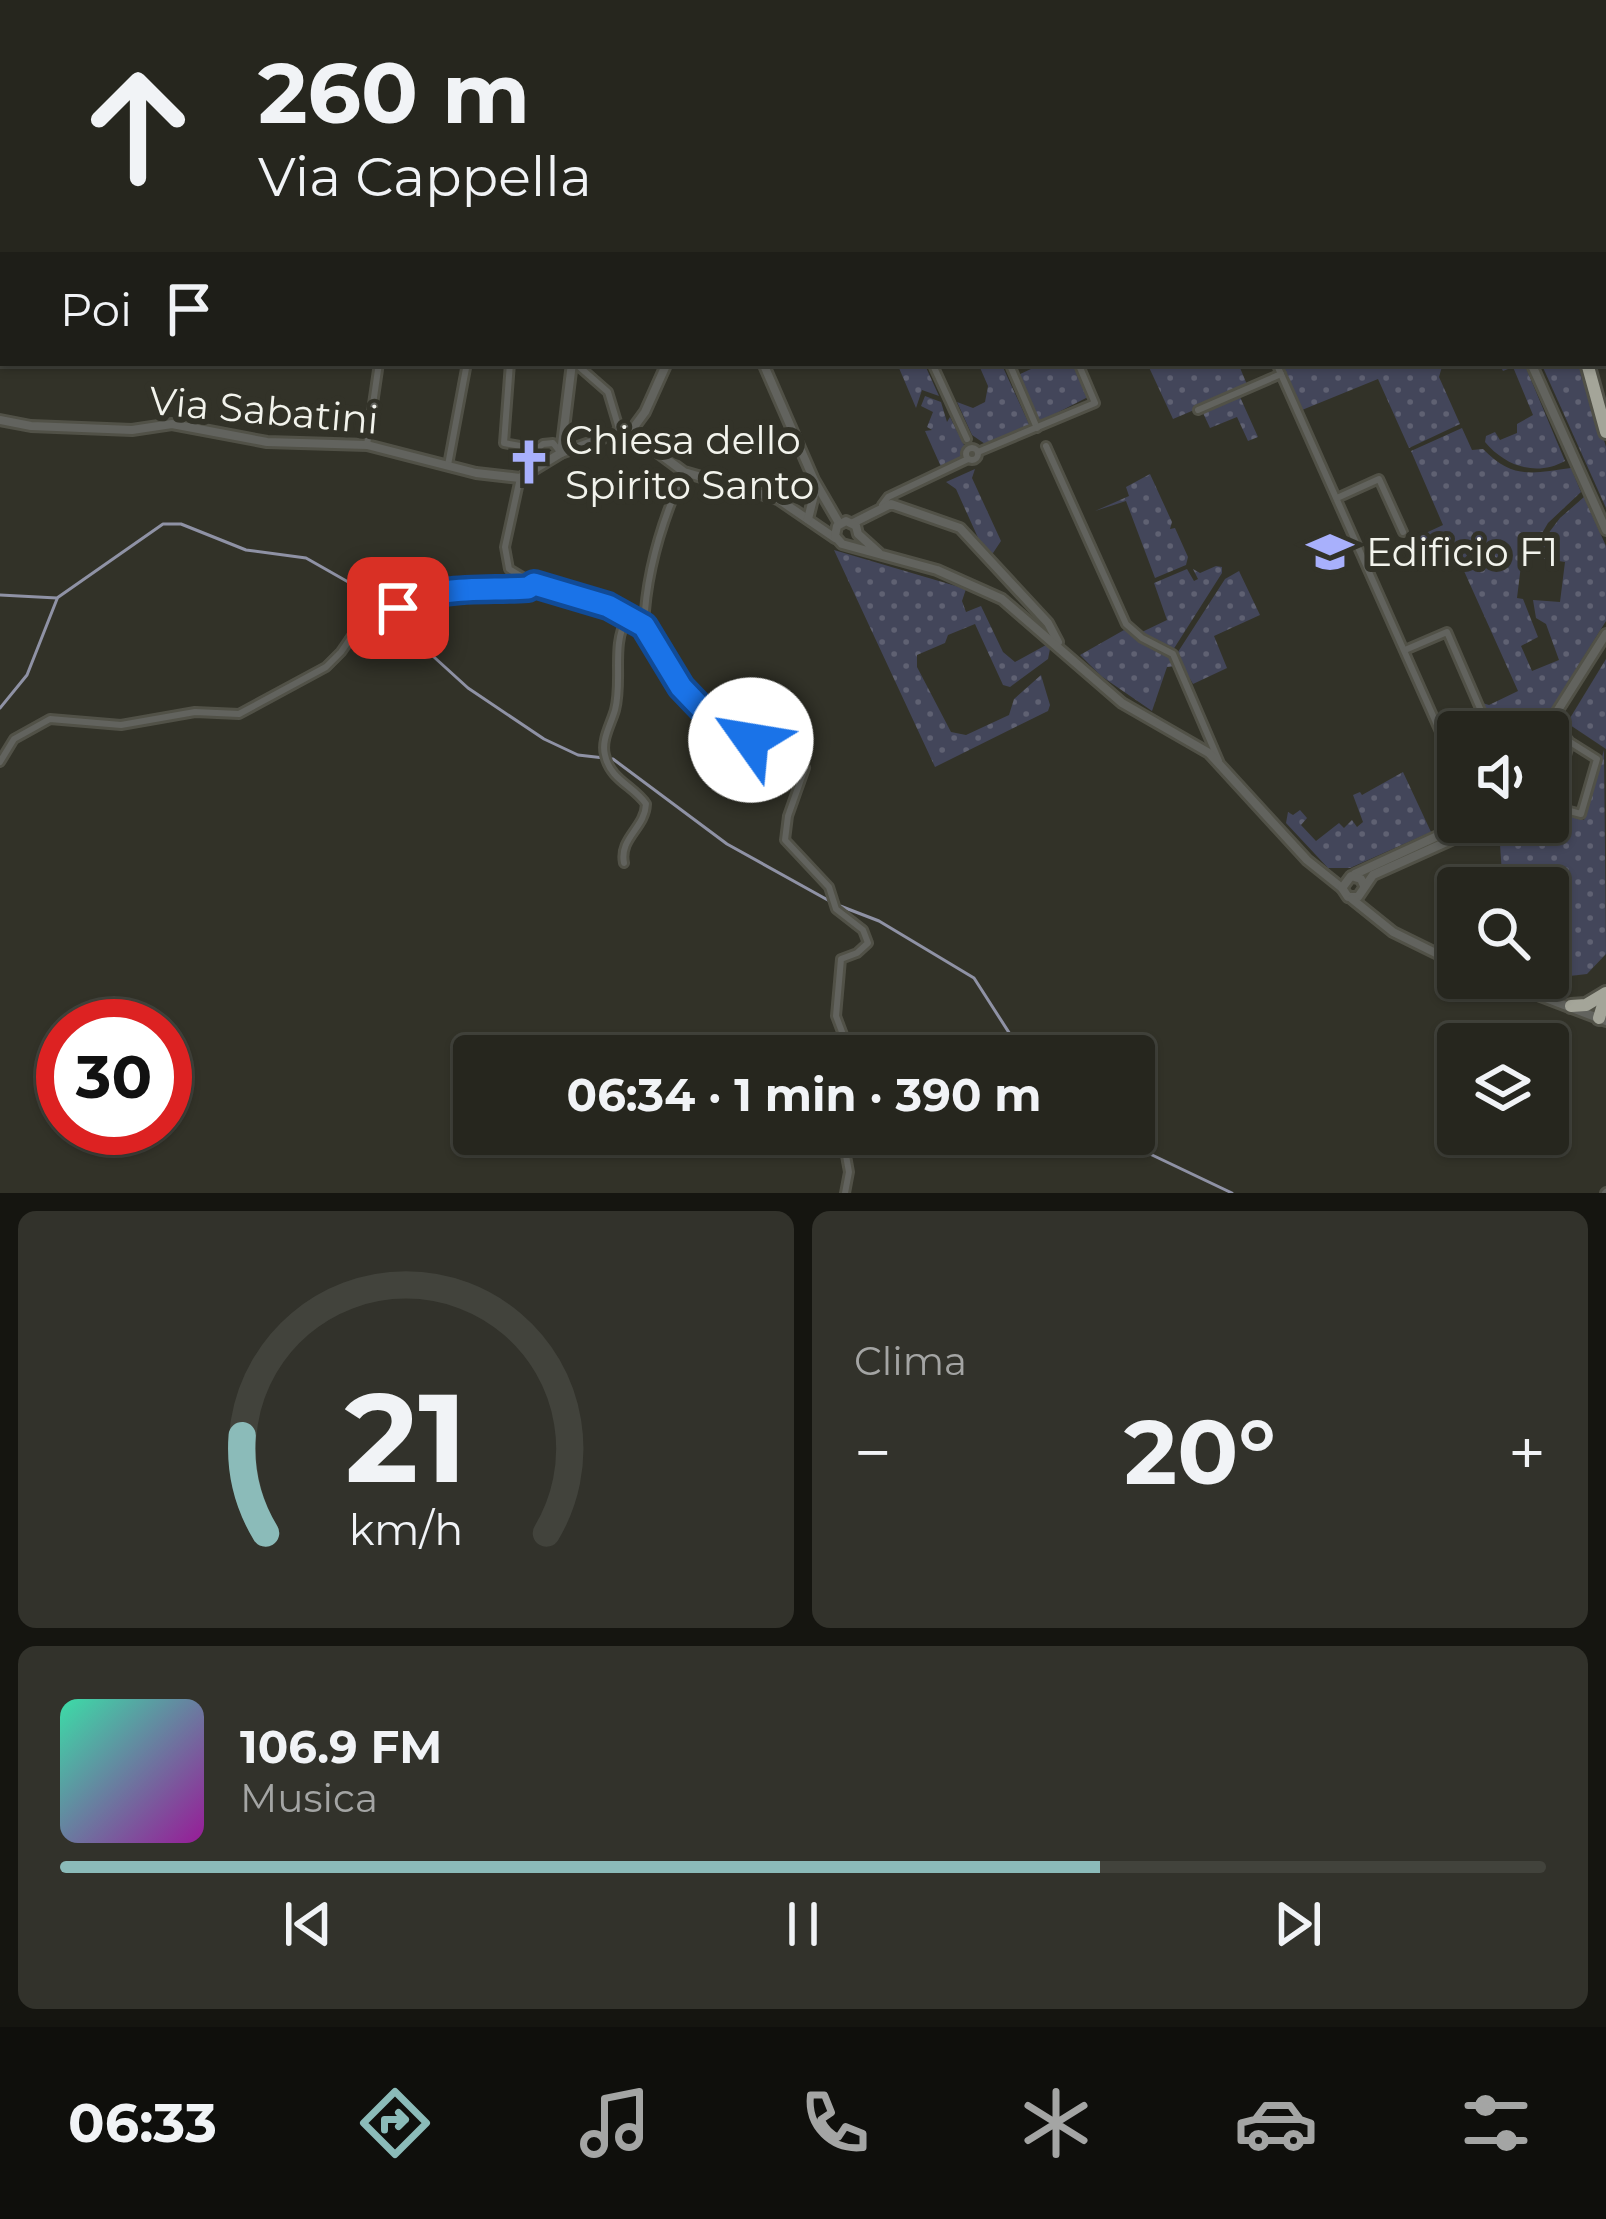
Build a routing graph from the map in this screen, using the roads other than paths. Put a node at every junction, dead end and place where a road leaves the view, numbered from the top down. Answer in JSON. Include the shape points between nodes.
{"nodes":[{"id":1,"x":379,"y":366,"type":"edge"},
{"id":2,"x":466,"y":366,"type":"edge"},
{"id":3,"x":511,"y":366,"type":"edge"},
{"id":4,"x":573,"y":366,"type":"edge"},
{"id":5,"x":577,"y":366,"type":"edge"},
{"id":6,"x":666,"y":366,"type":"edge"},
{"id":7,"x":765,"y":366,"type":"edge"},
{"id":8,"x":933,"y":366,"type":"edge"},
{"id":9,"x":1010,"y":366,"type":"edge"},
{"id":10,"x":1079,"y":366,"type":"edge"},
{"id":11,"x":1277,"y":366,"type":"edge"},
{"id":12,"x":1532,"y":366,"type":"edge"},
{"id":13,"x":1586,"y":366,"type":"edge"},
{"id":14,"x":1281,"y":374,"type":"junction"},
{"id":15,"x":1198,"y":410,"type":"dead end"},
{"id":16,"x":0,"y":420,"type":"edge"},
{"id":17,"x":1037,"y":428,"type":"junction"},
{"id":18,"x":1606,"y":433,"type":"edge"},
{"id":19,"x":620,"y":434,"type":"junction"},
{"id":20,"x":367,"y":445,"type":"junction"},
{"id":21,"x":1046,"y":446,"type":"dead end"},
{"id":22,"x":565,"y":452,"type":"junction"},
{"id":23,"x":972,"y":453,"type":"junction"},
{"id":24,"x":448,"y":465,"type":"junction"},
{"id":25,"x":684,"y":472,"type":"junction"},
{"id":26,"x":520,"y":478,"type":"junction"},
{"id":27,"x":814,"y":480,"type":"junction"},
{"id":28,"x":1336,"y":498,"type":"junction"},
{"id":29,"x":882,"y":506,"type":"junction"},
{"id":30,"x":808,"y":520,"type":"junction"},
{"id":31,"x":853,"y":523,"type":"junction"},
{"id":32,"x":839,"y":524,"type":"junction"},
{"id":33,"x":1606,"y":530,"type":"edge"},
{"id":34,"x":1403,"y":532,"type":"dead end"},
{"id":35,"x":858,"y":534,"type":"junction"},
{"id":36,"x":836,"y":539,"type":"junction"},
{"id":37,"x":849,"y":544,"type":"junction"},
{"id":38,"x":879,"y":553,"type":"junction"},
{"id":39,"x":534,"y":584,"type":"junction"},
{"id":40,"x":627,"y":618,"type":"junction"},
{"id":41,"x":644,"y":626,"type":"junction"},
{"id":42,"x":1606,"y":634,"type":"edge"},
{"id":43,"x":1062,"y":649,"type":"junction"},
{"id":44,"x":1404,"y":651,"type":"junction"},
{"id":45,"x":1482,"y":711,"type":"edge"},
{"id":46,"x":1558,"y":711,"type":"edge"},
{"id":47,"x":1437,"y":725,"type":"edge"},
{"id":48,"x":1570,"y":742,"type":"joint"},
{"id":49,"x":0,"y":762,"type":"edge"},
{"id":50,"x":1221,"y":764,"type":"junction"},
{"id":51,"x":1437,"y":838,"type":"edge"},
{"id":52,"x":1443,"y":843,"type":"edge"},
{"id":53,"x":624,"y":862,"type":"dead end"},
{"id":54,"x":1322,"y":874,"type":"junction"},
{"id":55,"x":1349,"y":877,"type":"junction"},
{"id":56,"x":1342,"y":888,"type":"junction"},
{"id":57,"x":1364,"y":889,"type":"junction"},
{"id":58,"x":1351,"y":898,"type":"junction"},
{"id":59,"x":1372,"y":912,"type":"junction"},
{"id":60,"x":1437,"y":954,"type":"edge"},
{"id":61,"x":1606,"y":994,"type":"edge"},
{"id":62,"x":1552,"y":999,"type":"edge"},
{"id":63,"x":1571,"y":1006,"type":"junction"},
{"id":64,"x":1604,"y":1016,"type":"edge"},
{"id":65,"x":843,"y":1035,"type":"edge"},
{"id":66,"x":846,"y":1155,"type":"edge"},
{"id":67,"x":845,"y":1193,"type":"edge"}],
"edges":[{"from":1,"to":20,"type":"street"},
{"from":2,"to":24,"type":"street"},
{"from":3,"to":22,"type":"street","via":[[504,443],[553,443]]},
{"from":4,"to":22,"type":"street"},
{"from":5,"to":19,"type":"street","via":[[608,392]]},
{"from":6,"to":19,"type":"street","via":[[646,412]]},
{"from":7,"to":27,"type":"street"},
{"from":8,"to":23,"type":"street"},
{"from":9,"to":17,"type":"street"},
{"from":10,"to":17,"type":"street","via":[[1095,403]]},
{"from":11,"to":14,"type":"street"},
{"from":12,"to":33,"type":"street"},
{"from":13,"to":18,"type":"highway"},
{"from":14,"to":15,"type":"street"},
{"from":14,"to":28,"type":"street"},
{"from":16,"to":20,"type":"street","name":"Via Sabatini","via":[[132,430],[172,424],[267,442]]},
{"from":17,"to":23,"type":"street"},
{"from":19,"to":22,"type":"street"},
{"from":19,"to":25,"type":"street"},
{"from":20,"to":24,"type":"street","name":"Via Sabatini"},
{"from":21,"to":50,"type":"street","via":[[1126,624],[1173,654]]},
{"from":22,"to":26,"type":"street"},
{"from":23,"to":29,"type":"street"},
{"from":24,"to":26,"type":"street","name":"Via Sabatini"},
{"from":25,"to":30,"type":"street","via":[[778,499]]},
{"from":25,"to":41,"type":"street","via":[[662,527]]},
{"from":26,"to":39,"type":"street","via":[[505,547],[509,569]]},
{"from":27,"to":30,"type":"street"},
{"from":27,"to":32,"type":"street"},
{"from":28,"to":34,"type":"street","via":[[1379,479]]},
{"from":28,"to":44,"type":"street"},
{"from":29,"to":31,"type":"street"},
{"from":29,"to":43,"type":"street","via":[[960,528],[1048,622]]},
{"from":30,"to":36,"type":"street"},
{"from":31,"to":32,"type":"street"},
{"from":31,"to":35,"type":"street"},
{"from":32,"to":36,"type":"street"},
{"from":35,"to":37,"type":"street"},
{"from":35,"to":38,"type":"street"},
{"from":36,"to":37,"type":"street"},
{"from":37,"to":38,"type":"street"},
{"from":38,"to":43,"type":"street","via":[[1002,598]]},
{"from":39,"to":40,"type":"street"},
{"from":39,"to":49,"type":"street","via":[[447,590],[373,614],[326,667],[254,709],[121,724],[50,719],[14,739]]},
{"from":40,"to":41,"type":"street"},
{"from":40,"to":53,"type":"street","via":[[604,743],[615,776],[646,804],[624,845]]},
{"from":41,"to":65,"type":"street","via":[[703,710],[805,768],[785,840],[868,943],[841,959],[836,1016]]},
{"from":42,"to":46,"type":"street"},
{"from":43,"to":50,"type":"street","via":[[1122,703]]},
{"from":44,"to":45,"type":"street","via":[[1448,632]]},
{"from":44,"to":47,"type":"street"},
{"from":48,"to":48,"type":"street","via":[[1551,806],[1581,814],[1597,759]]},
{"from":50,"to":54,"type":"street"},
{"from":51,"to":55,"type":"street"},
{"from":52,"to":57,"type":"street","via":[[1372,874]]},
{"from":54,"to":55,"type":"street"},
{"from":54,"to":56,"type":"street"},
{"from":55,"to":56,"type":"street"},
{"from":55,"to":57,"type":"street"},
{"from":56,"to":58,"type":"street"},
{"from":57,"to":58,"type":"street"},
{"from":57,"to":59,"type":"street"},
{"from":58,"to":59,"type":"street"},
{"from":59,"to":60,"type":"street"},
{"from":61,"to":63,"type":"highway"},
{"from":61,"to":64,"type":"highway"},
{"from":62,"to":63,"type":"street"},
{"from":63,"to":64,"type":"street"},
{"from":66,"to":67,"type":"street"}]}
